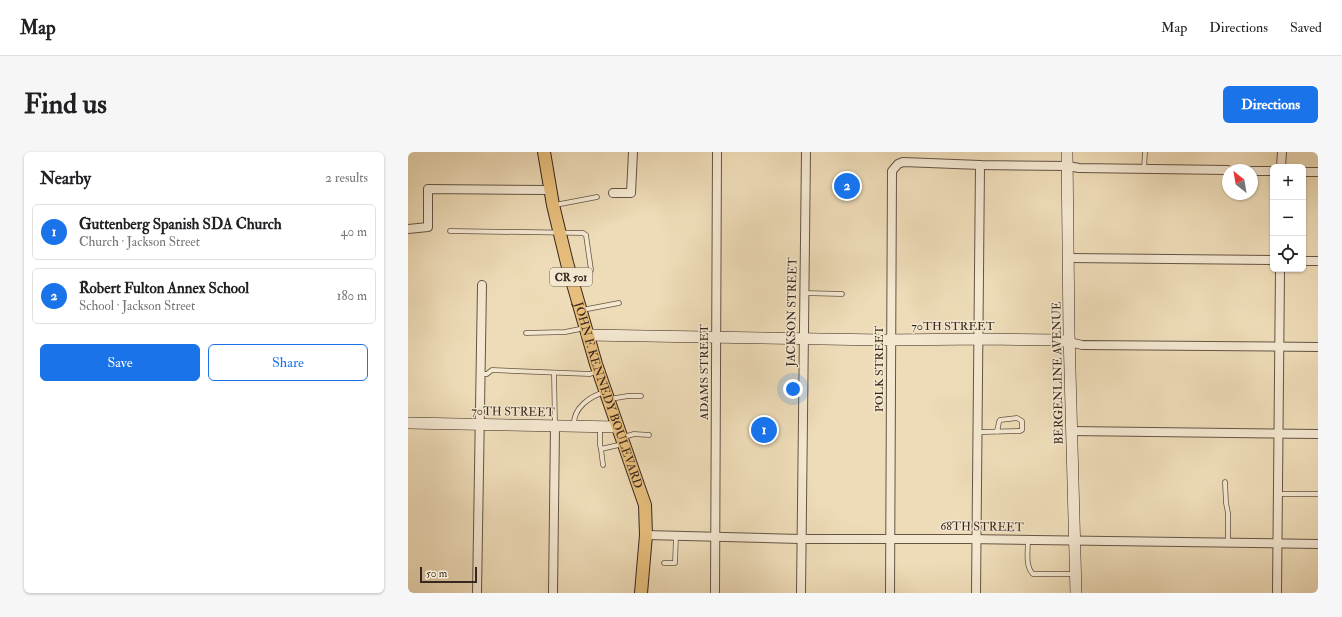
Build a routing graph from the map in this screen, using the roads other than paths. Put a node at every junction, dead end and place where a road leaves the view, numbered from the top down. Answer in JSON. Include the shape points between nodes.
{"nodes":[{"id":1,"x":544,"y":152,"type":"edge"},
{"id":2,"x":633,"y":152,"type":"edge"},
{"id":3,"x":717,"y":152,"type":"edge"},
{"id":4,"x":806,"y":152,"type":"edge"},
{"id":5,"x":1068,"y":152,"type":"edge"},
{"id":6,"x":1145,"y":152,"type":"edge"},
{"id":7,"x":1282,"y":152,"type":"edge"},
{"id":8,"x":1281,"y":164,"type":"edge"},
{"id":9,"x":980,"y":165,"type":"junction"},
{"id":10,"x":1068,"y":166,"type":"junction"},
{"id":11,"x":1144,"y":169,"type":"junction"},
{"id":12,"x":1222,"y":170,"type":"edge"},
{"id":13,"x":1258,"y":171,"type":"edge"},
{"id":14,"x":1270,"y":171,"type":"edge"},
{"id":15,"x":1306,"y":172,"type":"edge"},
{"id":16,"x":1318,"y":172,"type":"edge"},
{"id":17,"x":550,"y":190,"type":"junction"},
{"id":18,"x":613,"y":193,"type":"dead end"},
{"id":19,"x":597,"y":197,"type":"dead end"},
{"id":20,"x":553,"y":205,"type":"junction"},
{"id":21,"x":408,"y":229,"type":"edge"},
{"id":22,"x":450,"y":231,"type":"dead end"},
{"id":23,"x":560,"y":233,"type":"junction"},
{"id":24,"x":1069,"y":258,"type":"junction"},
{"id":25,"x":1270,"y":260,"type":"edge"},
{"id":26,"x":1306,"y":261,"type":"edge"},
{"id":27,"x":1318,"y":261,"type":"edge"},
{"id":28,"x":591,"y":270,"type":"dead end"},
{"id":29,"x":1280,"y":272,"type":"edge"},
{"id":30,"x":482,"y":284,"type":"dead end"},
{"id":31,"x":804,"y":293,"type":"junction"},
{"id":32,"x":842,"y":294,"type":"dead end"},
{"id":33,"x":619,"y":303,"type":"dead end"},
{"id":34,"x":581,"y":311,"type":"junction"},
{"id":35,"x":586,"y":331,"type":"junction"},
{"id":36,"x":526,"y":333,"type":"dead end"},
{"id":37,"x":716,"y":337,"type":"junction"},
{"id":38,"x":803,"y":338,"type":"junction"},
{"id":39,"x":892,"y":339,"type":"junction"},
{"id":40,"x":978,"y":339,"type":"junction"},
{"id":41,"x":1069,"y":342,"type":"junction"},
{"id":42,"x":1279,"y":347,"type":"junction"},
{"id":43,"x":1318,"y":348,"type":"edge"},
{"id":44,"x":598,"y":371,"type":"junction"},
{"id":45,"x":480,"y":374,"type":"junction"},
{"id":46,"x":554,"y":374,"type":"junction"},
{"id":47,"x":607,"y":396,"type":"junction"},
{"id":48,"x":641,"y":396,"type":"dead end"},
{"id":49,"x":408,"y":423,"type":"edge"},
{"id":50,"x":479,"y":424,"type":"junction"},
{"id":51,"x":555,"y":426,"type":"junction"},
{"id":52,"x":574,"y":426,"type":"junction"},
{"id":53,"x":600,"y":427,"type":"junction"},
{"id":54,"x":1071,"y":431,"type":"junction"},
{"id":55,"x":997,"y":432,"type":"junction"},
{"id":56,"x":977,"y":433,"type":"junction"},
{"id":57,"x":1278,"y":434,"type":"junction"},
{"id":58,"x":1318,"y":434,"type":"edge"},
{"id":59,"x":649,"y":435,"type":"dead end"},
{"id":60,"x":621,"y":436,"type":"junction"},
{"id":61,"x":601,"y":449,"type":"junction"},
{"id":62,"x":603,"y":466,"type":"dead end"},
{"id":63,"x":1225,"y":482,"type":"dead end"},
{"id":64,"x":1277,"y":494,"type":"junction"},
{"id":65,"x":1318,"y":494,"type":"edge"},
{"id":66,"x":646,"y":535,"type":"junction"},
{"id":67,"x":676,"y":536,"type":"junction"},
{"id":68,"x":715,"y":537,"type":"junction"},
{"id":69,"x":891,"y":538,"type":"junction"},
{"id":70,"x":801,"y":539,"type":"junction"},
{"id":71,"x":976,"y":539,"type":"junction"},
{"id":72,"x":1028,"y":540,"type":"junction"},
{"id":73,"x":1075,"y":541,"type":"junction"},
{"id":74,"x":1228,"y":542,"type":"junction"},
{"id":75,"x":1277,"y":544,"type":"junction"},
{"id":76,"x":1318,"y":544,"type":"edge"},
{"id":77,"x":664,"y":563,"type":"dead end"},
{"id":78,"x":1076,"y":574,"type":"junction"},
{"id":79,"x":477,"y":593,"type":"edge"},
{"id":80,"x":553,"y":593,"type":"edge"},
{"id":81,"x":641,"y":593,"type":"edge"},
{"id":82,"x":715,"y":593,"type":"edge"},
{"id":83,"x":801,"y":593,"type":"edge"},
{"id":84,"x":890,"y":593,"type":"edge"},
{"id":85,"x":976,"y":593,"type":"edge"},
{"id":86,"x":1076,"y":593,"type":"edge"},
{"id":87,"x":1277,"y":593,"type":"edge"}],
"edges":[{"from":1,"to":17,"type":"main road","name":"JOHN F. KENNEDY BOULEVARD","number":"CR 501"},
{"from":2,"to":18,"type":"street","via":[[631,193]]},
{"from":3,"to":37,"type":"street","name":"ADAMS STREET"},
{"from":4,"to":31,"type":"street","name":"JACKSON STREET"},
{"from":5,"to":10,"type":"street","name":"BERGENLINE AVENUE"},
{"from":6,"to":11,"type":"lane"},
{"from":7,"to":8,"type":"street"},
{"from":9,"to":10,"type":"street"},
{"from":9,"to":39,"type":"street","name":"POLK STREET","via":[[903,162],[892,171]]},
{"from":9,"to":40,"type":"street"},
{"from":10,"to":11,"type":"street"},
{"from":10,"to":24,"type":"street","name":"BERGENLINE AVENUE"},
{"from":11,"to":12,"type":"street"},
{"from":13,"to":14,"type":"street"},
{"from":15,"to":16,"type":"street"},
{"from":17,"to":20,"type":"main road","name":"JOHN F. KENNEDY BOULEVARD","number":"CR 501"},
{"from":17,"to":21,"type":"street","via":[[428,189],[428,227]]},
{"from":19,"to":20,"type":"lane"},
{"from":20,"to":23,"type":"main road","name":"JOHN F. KENNEDY BOULEVARD","number":"CR 501"},
{"from":22,"to":23,"type":"lane"},
{"from":23,"to":28,"type":"lane","via":[[586,235]]},
{"from":23,"to":34,"type":"main road","name":"JOHN F. KENNEDY BOULEVARD","number":"CR 501"},
{"from":24,"to":25,"type":"street"},
{"from":24,"to":41,"type":"street","name":"BERGENLINE AVENUE"},
{"from":26,"to":27,"type":"street"},
{"from":29,"to":42,"type":"street"},
{"from":30,"to":45,"type":"street"},
{"from":31,"to":32,"type":"lane"},
{"from":31,"to":38,"type":"street","name":"JACKSON STREET"},
{"from":33,"to":34,"type":"lane"},
{"from":34,"to":35,"type":"main road","name":"JOHN F. KENNEDY BOULEVARD","number":"CR 501"},
{"from":35,"to":36,"type":"lane"},
{"from":35,"to":37,"type":"street","name":"70TH STREET"},
{"from":35,"to":44,"type":"main road","name":"JOHN F. KENNEDY BOULEVARD","number":"CR 501"},
{"from":37,"to":38,"type":"street","name":"70TH STREET"},
{"from":37,"to":68,"type":"street","name":"ADAMS STREET"},
{"from":38,"to":39,"type":"street","name":"70TH STREET"},
{"from":38,"to":70,"type":"street","name":"JACKSON STREET"},
{"from":39,"to":40,"type":"street","name":"70TH STREET"},
{"from":39,"to":69,"type":"street","name":"POLK STREET"},
{"from":40,"to":41,"type":"street","name":"70TH STREET"},
{"from":40,"to":56,"type":"street"},
{"from":41,"to":42,"type":"street","name":"70TH STREET","via":[[1082,345]]},
{"from":41,"to":54,"type":"street","name":"BERGENLINE AVENUE"},
{"from":42,"to":43,"type":"street","name":"70TH STREET"},
{"from":42,"to":57,"type":"street"},
{"from":44,"to":46,"type":"lane","via":[[590,374]]},
{"from":44,"to":47,"type":"main road","name":"JOHN F. KENNEDY BOULEVARD","number":"CR 501"},
{"from":45,"to":46,"type":"lane","via":[[487,374],[492,370]]},
{"from":45,"to":50,"type":"street"},
{"from":46,"to":51,"type":"lane"},
{"from":47,"to":48,"type":"lane"},
{"from":47,"to":52,"type":"lane","via":[[591,397],[575,413]]},
{"from":47,"to":60,"type":"main road","name":"JOHN F. KENNEDY BOULEVARD","number":"CR 501"},
{"from":49,"to":50,"type":"street","name":"70TH STREET"},
{"from":50,"to":51,"type":"street","name":"70TH STREET"},
{"from":50,"to":79,"type":"street"},
{"from":51,"to":52,"type":"street","name":"70TH STREET"},
{"from":51,"to":80,"type":"street"},
{"from":52,"to":53,"type":"street","name":"70TH STREET"},
{"from":53,"to":60,"type":"street","name":"70TH STREET"},
{"from":53,"to":61,"type":"lane"},
{"from":54,"to":57,"type":"street"},
{"from":54,"to":73,"type":"street","name":"BERGENLINE AVENUE"},
{"from":55,"to":55,"type":"lane","via":[[1020,431],[1022,421],[1017,418],[1003,419],[999,421]]},
{"from":55,"to":56,"type":"lane"},
{"from":56,"to":71,"type":"street"},
{"from":57,"to":58,"type":"street"},
{"from":57,"to":64,"type":"street"},
{"from":59,"to":60,"type":"lane"},
{"from":60,"to":61,"type":"lane"},
{"from":60,"to":66,"type":"main road","name":"JOHN F. KENNEDY BOULEVARD","number":"CR 501","via":[[645,505]]},
{"from":61,"to":62,"type":"lane"},
{"from":63,"to":74,"type":"lane"},
{"from":64,"to":65,"type":"lane"},
{"from":64,"to":75,"type":"street"},
{"from":66,"to":67,"type":"street","name":"68TH STREET"},
{"from":66,"to":81,"type":"main road","name":"JOHN F. KENNEDY BOULEVARD","number":"CR 501"},
{"from":67,"to":68,"type":"street","name":"68TH STREET"},
{"from":67,"to":77,"type":"lane","via":[[675,563]]},
{"from":68,"to":70,"type":"street","name":"68TH STREET"},
{"from":68,"to":82,"type":"street","name":"ADAMS STREET"},
{"from":69,"to":70,"type":"street","name":"68TH STREET"},
{"from":69,"to":71,"type":"street","name":"68TH STREET"},
{"from":69,"to":84,"type":"street","name":"POLK STREET"},
{"from":70,"to":83,"type":"street","name":"JACKSON STREET"},
{"from":71,"to":72,"type":"street","name":"68TH STREET"},
{"from":71,"to":85,"type":"street"},
{"from":72,"to":73,"type":"street","name":"68TH STREET"},
{"from":72,"to":78,"type":"lane","via":[[1028,565],[1033,574]]},
{"from":73,"to":74,"type":"street","name":"68TH STREET"},
{"from":73,"to":78,"type":"street","name":"BERGENLINE AVENUE"},
{"from":74,"to":75,"type":"street","name":"68TH STREET"},
{"from":75,"to":76,"type":"street","name":"68TH STREET"},
{"from":75,"to":87,"type":"street"},
{"from":78,"to":86,"type":"street","name":"BERGENLINE AVENUE"}]}
